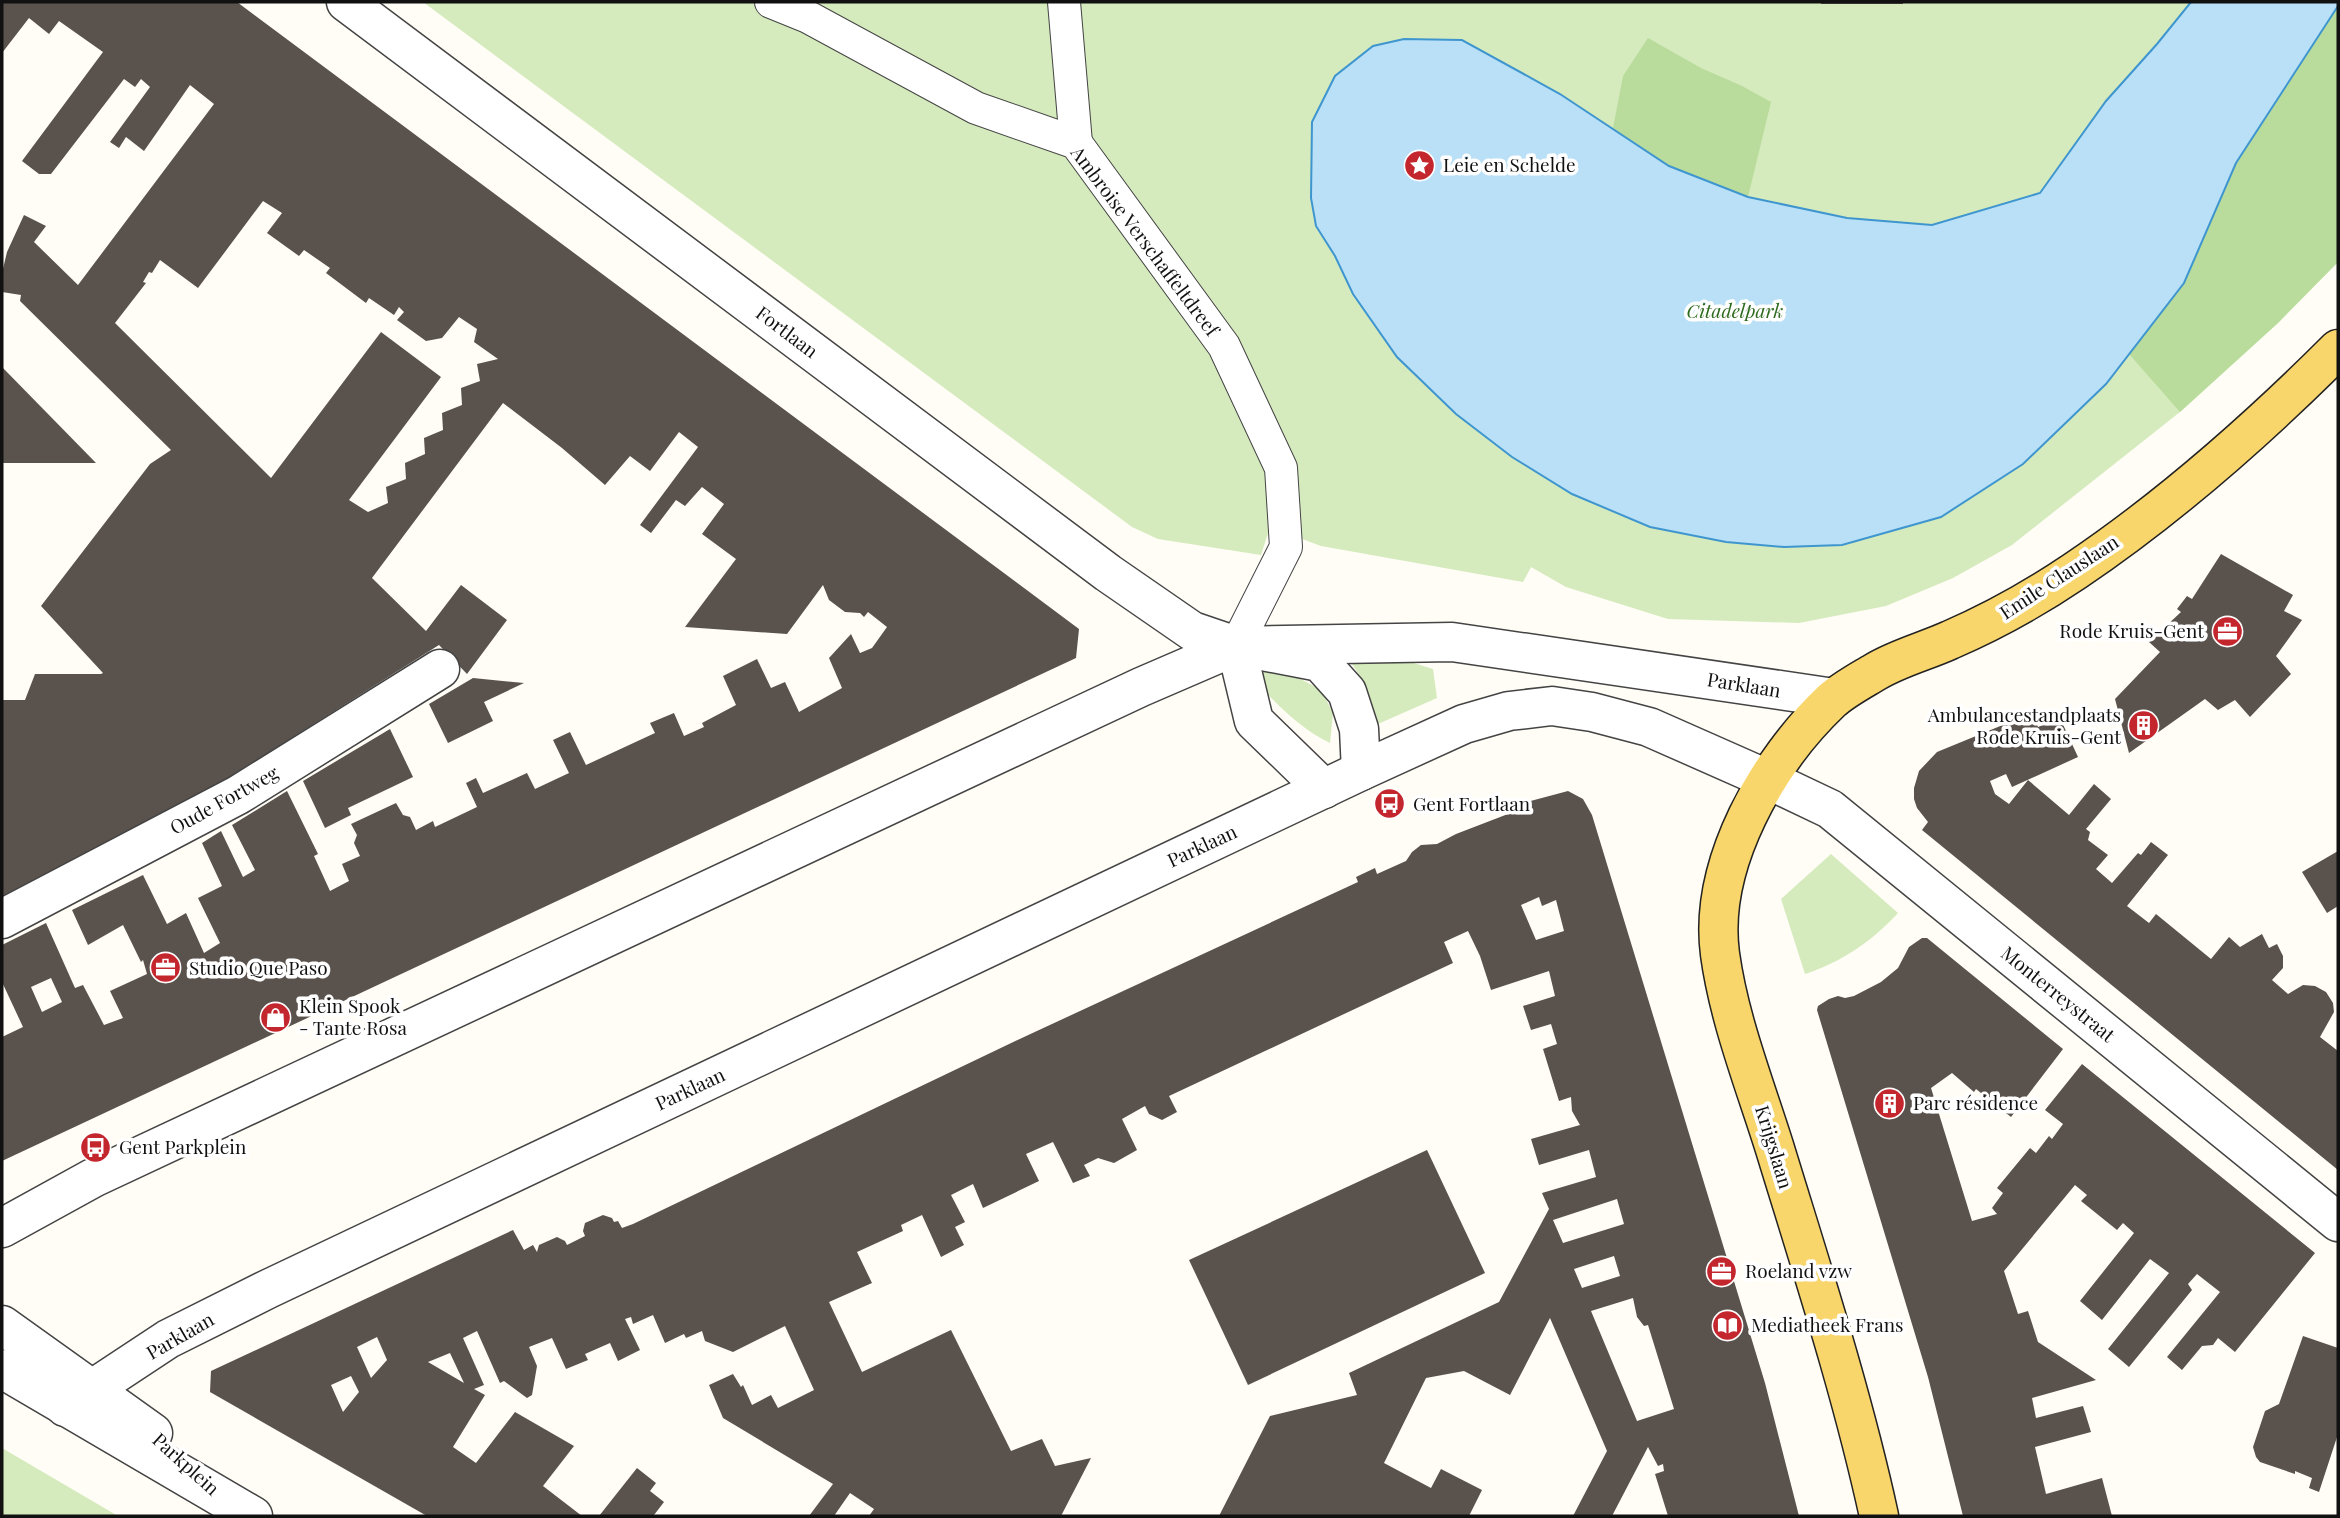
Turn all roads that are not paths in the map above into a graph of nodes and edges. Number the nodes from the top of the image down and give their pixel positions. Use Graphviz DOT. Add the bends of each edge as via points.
graph roads {
  1 [pos="346,2"];
  2 [pos="771,2"];
  3 [pos="1064,2"];
  4 [pos="1076,144"];
  5 [pos="2338,349"];
  6 [pos="1236,646"];
  7 [pos="440,669"];
  8 [pos="1834,698"];
  9 [pos="1361,771"];
  10 [pos="1769,780"];
  11 [pos="1324,789"];
  12 [pos="2,919"];
  13 [pos="2338,1222"];
  14 [pos="2,1228"];
  15 [pos="2,1325"];
  16 [pos="2,1369"];
  17 [pos="79,1398"];
  18 [pos="239,1508"];
  19 [pos="1880,1516"];
  1 -- 6 [label="street, Fortlaan" via="1108,572 1192,631"];
  2 -- 4 [label="street, Ambroise Verschaffeltdreef" via="808,17 976,108"];
  3 -- 4 [label="street"];
  4 -- 6 [label="street, Ambroise Verschaffeltdreef" via="1224,346 1281,468 1286,547"];
  5 -- 8 [label="main road, Emile Clauslaan" via="2178,495 2077,570 2021,605 1879,669"];
  6 -- 8 [label="street, Parklaan" via="1452,642"];
  6 -- 9 [label="street" via="1320,662 1347,692 1359,729"];
  6 -- 11 [label="street" via="1254,720"];
  6 -- 14 [label="street, Parklaan" via="93,1178"];
  7 -- 12 [label="street, Oude Fortweg" via="238,795"];
  8 -- 10 [label="main road, Emile Clauslaan" via="1801,733"];
  9 -- 10 [label="street, Parklaan" via="1464,724 1509,711 1552,706 1649,727"];
  9 -- 11 [label="street, Parklaan"];
  10 -- 13 [label="street, Monterreystraat" via="1830,809"];
  10 -- 19 [label="main road, Krijgslaan" via="1732,853 1720,905 1720,952 1735,1020 1829,1328"];
  11 -- 17 [label="street, Parklaan" via="268,1289 168,1339"];
  15 -- 17 [label="street, Parkplein"];
  16 -- 17 [label="street, Parkplein"];
  17 -- 18 [label="street, Parkplein"];
}
